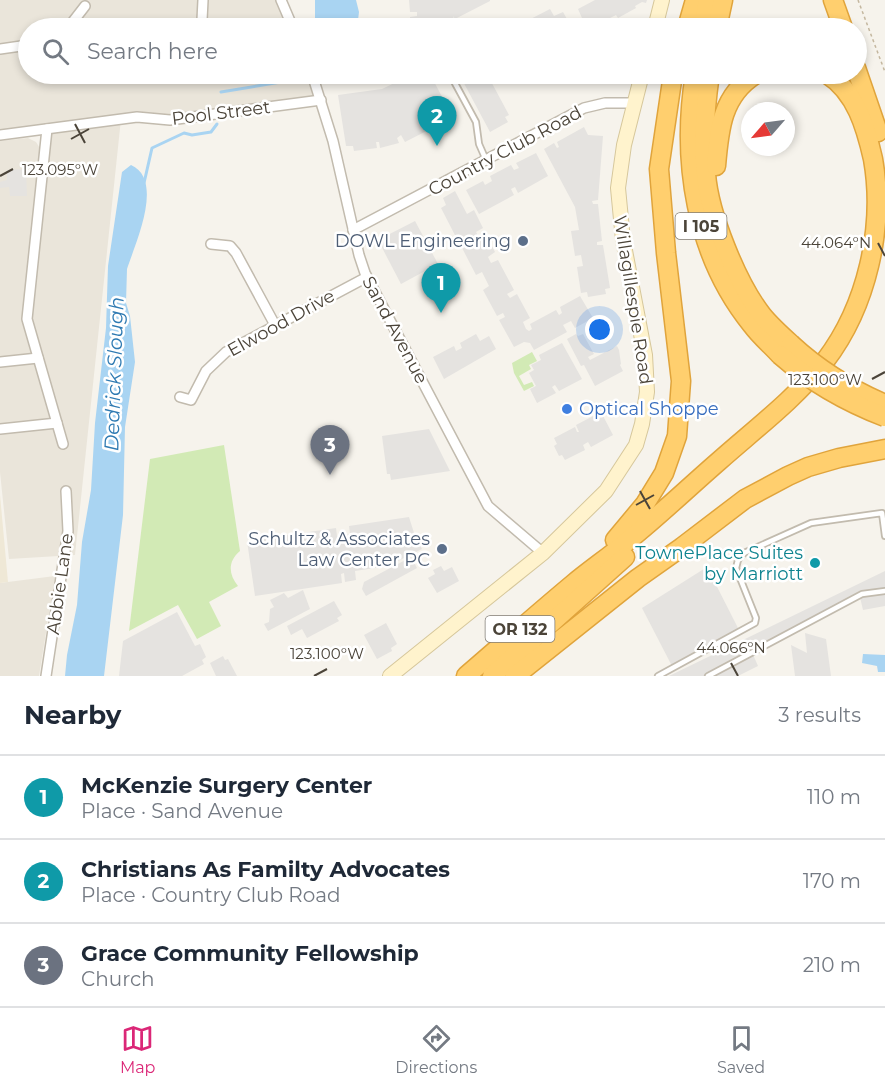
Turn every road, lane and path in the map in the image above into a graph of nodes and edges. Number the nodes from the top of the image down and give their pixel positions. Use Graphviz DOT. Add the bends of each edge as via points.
graph roads {
  1 [pos="203,0"];
  2 [pos="281,0"];
  3 [pos="662,0"];
  4 [pos="695,0"];
  5 [pos="708,0"];
  6 [pos="723,0"];
  7 [pos="833,0"];
  8 [pos="858,0"];
  9 [pos="86,6"];
  10 [pos="76,18"];
  11 [pos="202,18"];
  12 [pos="289,18"];
  13 [pos="658,18"];
  14 [pos="690,18"];
  15 [pos="705,18"];
  16 [pos="719,18"];
  17 [pos="839,18"];
  18 [pos="865,18"];
  19 [pos="867,24"];
  20 [pos="18,46"];
  21 [pos="0,49"];
  22 [pos="885,72"];
  23 [pos="315,84"];
  24 [pos="455,84"];
  25 [pos="639,84"];
  26 [pos="672,84"];
  27 [pos="693,84"];
  28 [pos="709,84"];
  29 [pos="742,84"];
  30 [pos="840,84"];
  31 [pos="862,84"];
  32 [pos="321,100"];
  33 [pos="634,103"];
  34 [pos="47,129"];
  35 [pos="0,135"];
  36 [pos="486,160"];
  37 [pos="885,163"];
  38 [pos="353,230"];
  39 [pos="720,230"];
  40 [pos="211,244"];
  41 [pos="885,253"];
  42 [pos="367,277"];
  43 [pos="275,325"];
  44 [pos="785,350"];
  45 [pos="38,358"];
  46 [pos="0,362"];
  47 [pos="180,397"];
  48 [pos="885,404"];
  49 [pos="885,417"];
  50 [pos="57,423"];
  51 [pos="0,429"];
  52 [pos="63,444"];
  53 [pos="883,449"];
  54 [pos="66,491"];
  55 [pos="885,536"];
  56 [pos="682,547"];
  57 [pos="543,553"];
  58 [pos="574,583"];
  59 [pos="885,591"];
  60 [pos="46,676"];
  61 [pos="390,676"];
  62 [pos="466,676"];
  63 [pos="492,676"];
  64 [pos="515,676"];
  65 [pos="535,676"];
  66 [pos="658,676"];
  67 [pos="708,676"];
  1 -- 11 [label="street"];
  2 -- 12 [label="street"];
  3 -- 13 [label="street"];
  4 -- 14 [label="highway"];
  5 -- 15 [label="highway"];
  6 -- 16 [label="highway"];
  7 -- 17 [label="highway"];
  8 -- 18 [label="path"];
  9 -- 10 [label="street"];
  19 -- 22 [label="path"];
  20 -- 21 [label="street"];
  23 -- 32 [label="street, Sand Avenue"];
  24 -- 36 [label="lane" via="476,122 478,144"];
  25 -- 33 [label="street"];
  26 -- 58 [label="highway" via="659,169 681,381 677,436 664,473 645,504"];
  27 -- 44 [label="highway, I 105" via="691,178 702,231 726,285 752,325"];
  28 -- 39 [label="highway, I 105" via="706,176"];
  29 -- 39 [label="highway" via="731,99 719,129 716,171"];
  30 -- 58 [label="highway" via="854,103 867,134 875,168 878,206 874,247 859,302 825,361 794,395"];
  31 -- 37 [label="highway"];
  32 -- 34 [label="street, Pool Street" via="170,120 137,117"];
  32 -- 38 [label="street, Sand Avenue"];
  33 -- 36 [label="street, Country Club Road" via="589,106"];
  33 -- 57 [label="street, Willagillespie Road" via="618,188 623,240 645,355 647,392 642,424 636,445 606,491"];
  34 -- 35 [label="street, Pool Street"];
  34 -- 45 [label="street" via="27,319"];
  36 -- 38 [label="street, Country Club Road"];
  38 -- 42 [label="street, Sand Avenue"];
  39 -- 44 [label="highway, I 105" via="739,278"];
  40 -- 43 [label="street" via="230,246 236,253"];
  41 -- 63 [label="highway" via="859,327 818,385"];
  42 -- 43 [label="street, Elwood Drive"];
  42 -- 57 [label="street, Sand Avenue" via="488,506"];
  43 -- 47 [label="street, Elwood Drive" via="215,361 191,400"];
  44 -- 48 [label="highway, I 105, bridge"];
  44 -- 49 [label="highway, I 105, bridge" via="820,386"];
  45 -- 46 [label="street"];
  45 -- 50 [label="street"];
  50 -- 51 [label="street"];
  50 -- 52 [label="street"];
  53 -- 56 [label="highway" via="838,458 788,476 745,499"];
  54 -- 60 [label="street, Abbie Lane" via="68,531"];
  55 -- 66 [label="lane" via="882,513 811,523 744,553 736,568 755,623"];
  56 -- 64 [label="highway"];
  56 -- 65 [label="highway"];
  57 -- 61 [label="street, Willagillespie Road"];
  58 -- 62 [label="highway, OR 132"];
  59 -- 67 [label="lane" via="862,594"];
}
